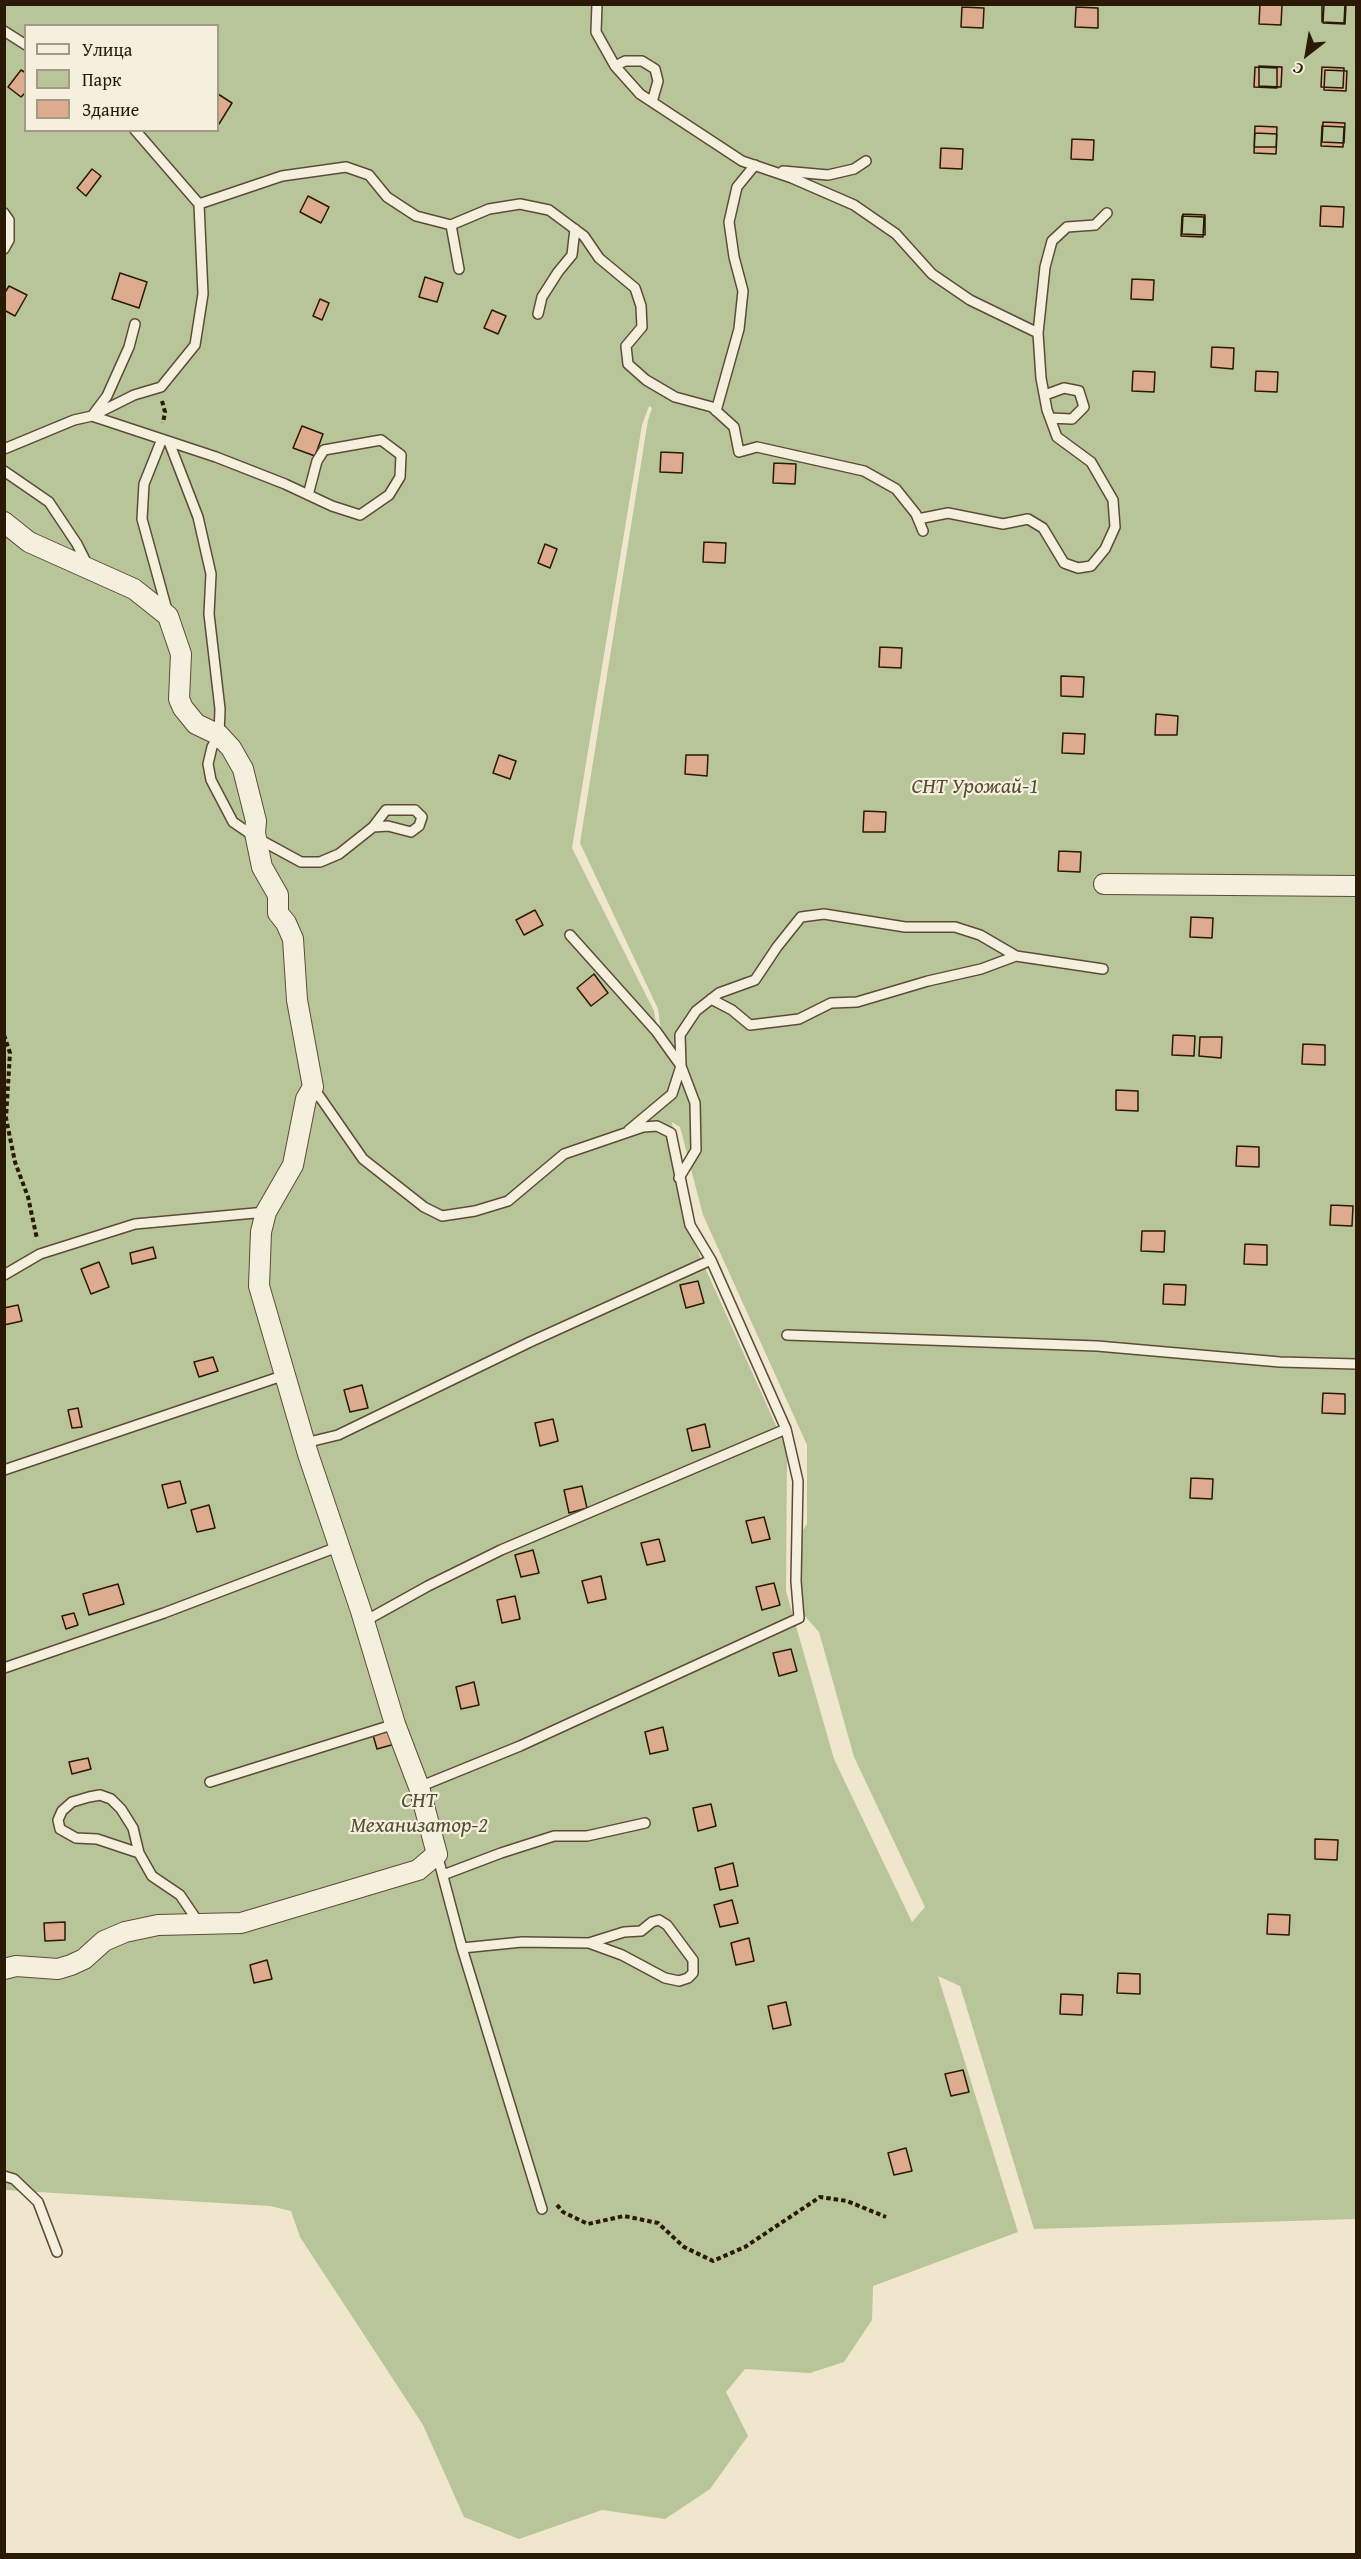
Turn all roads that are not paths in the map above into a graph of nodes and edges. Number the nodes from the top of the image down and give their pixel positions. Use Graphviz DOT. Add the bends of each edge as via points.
graph roads {
  1 [pos="597,4"];
  2 [pos="4,31"];
  3 [pos="24,44"];
  4 [pos="615,66"];
  5 [pos="652,102"];
  6 [pos="137,132"];
  7 [pos="866,161"];
  8 [pos="754,165"];
  9 [pos="771,171"];
  10 [pos="199,204"];
  11 [pos="4,213"];
  12 [pos="1107,213"];
  13 [pos="451,225"];
  14 [pos="575,229"];
  15 [pos="4,249"];
  16 [pos="459,269"];
  17 [pos="538,314"];
  18 [pos="135,324"];
  19 [pos="1038,333"];
  20 [pos="1045,395"];
  21 [pos="716,411"];
  22 [pos="92,416"];
  23 [pos="1050,418"];
  24 [pos="166,440"];
  25 [pos="4,449"];
  26 [pos="4,471"];
  27 [pos="308,495"];
  28 [pos="918,519"];
  29 [pos="4,522"];
  30 [pos="923,531"];
  31 [pos="90,571"];
  32 [pos="168,616"];
  33 [pos="219,735"];
  34 [pos="373,827"];
  35 [pos="255,837"];
  36 [pos="1104,884"];
  37 [pos="1356,885"];
  38 [pos="570,935"];
  39 [pos="1016,956"];
  40 [pos="1103,969"];
  41 [pos="711,999"];
  42 [pos="681,1066"];
  43 [pos="313,1087"];
  44 [pos="622,1135"];
  45 [pos="679,1178"];
  46 [pos="267,1212"];
  47 [pos="711,1260"];
  48 [pos="4,1275"];
  49 [pos="788,1335"];
  50 [pos="1356,1364"];
  51 [pos="285,1375"];
  52 [pos="786,1429"];
  53 [pos="305,1443"];
  54 [pos="4,1470"];
  55 [pos="340,1546"];
  56 [pos="365,1621"];
  57 [pos="4,1668"];
  58 [pos="396,1724"];
  59 [pos="210,1782"];
  60 [pos="419,1787"];
  61 [pos="645,1823"];
  62 [pos="139,1853"];
  63 [pos="437,1854"];
  64 [pos="443,1875"];
  65 [pos="201,1925"];
  66 [pos="590,1943"];
  67 [pos="462,1948"];
  68 [pos="4,1969"];
  69 [pos="4,2176"];
  70 [pos="542,2209"];
  71 [pos="57,2252"];
  1 -- 4 [label="lane" via="596,33"];
  2 -- 3 [label="lane"];
  4 -- 5 [label="lane"];
  4 -- 5 [label="lane" via="625,60 642,61 655,69 658,81"];
  5 -- 8 [label="lane"];
  6 -- 10 [label="lane"];
  7 -- 9 [label="lane" via="854,169 828,175"];
  8 -- 9 [label="lane"];
  8 -- 21 [label="lane" via="737,187 729,222 744,291 739,329"];
  9 -- 19 [label="lane" via="854,205 896,234 932,274 970,300"];
  10 -- 13 [label="lane" via="282,176 346,167 369,175 387,197 416,216"];
  10 -- 22 [label="lane" via="203,294 195,345 161,387 134,395"];
  11 -- 15 [label="lane" via="9,220 9,240"];
  12 -- 19 [label="lane" via="1095,225 1067,227 1052,241 1045,267"];
  13 -- 14 [label="lane" via="489,209 520,204 549,210"];
  13 -- 16 [label="lane"];
  14 -- 17 [label="lane" via="572,255 542,297"];
  14 -- 21 [label="lane" via="599,258 635,288 642,327 626,345 628,364 675,397"];
  18 -- 22 [label="lane" via="111,387"];
  19 -- 20 [label="lane"];
  20 -- 23 [label="lane"];
  20 -- 23 [label="lane" via="1064,388 1079,391 1084,407 1072,419"];
  21 -- 28 [label="lane" via="734,427 739,452 757,447 864,471 896,489"];
  22 -- 24 [label="lane"];
  22 -- 25 [label="lane"];
  23 -- 28 [label="lane" via="1057,438 1091,462 1113,500 1115,526 1106,549 1091,566 1077,568 1064,563 1043,528 1028,519 1003,524 948,513"];
  24 -- 27 [label="lane"];
  24 -- 32 [label="lane" via="144,484 142,519"];
  24 -- 33 [label="lane" via="198,517 211,574 209,614 220,709"];
  26 -- 31 [label="lane" via="49,502"];
  27 -- 27 [label="lane" via="360,515 389,495 400,477 401,455 381,440 324,450"];
  28 -- 30 [label="lane"];
  29 -- 31 [label="street" via="29,542"];
  31 -- 32 [label="street" via="134,589"];
  32 -- 33 [label="street" via="181,654 183,708 196,724"];
  33 -- 35 [label="street" via="243,768 256,821"];
  33 -- 35 [label="lane" via="208,764 211,780 233,822"];
  34 -- 34 [label="lane" via="411,832 422,817 415,810 386,810"];
  34 -- 35 [label="lane" via="339,854 320,862 301,862"];
  35 -- 43 [label="street" via="262,867 278,895 278,913 293,939 297,1000"];
  36 -- 37 [label="street"];
  38 -- 42 [label="lane" via="656,1031"];
  39 -- 40 [label="lane"];
  39 -- 41 [label="lane" via="857,1002 831,1002 799,1019 750,1025"];
  39 -- 41 [label="lane" via="980,935 956,927 905,927 824,914 801,917 755,980"];
  41 -- 42 [label="lane" via="696,1011 680,1035"];
  42 -- 44 [label="lane" via="672,1094"];
  42 -- 45 [label="lane" via="695,1103 696,1150"];
  43 -- 44 [label="lane" via="363,1159 424,1207 442,1216 508,1201 564,1154"];
  43 -- 46 [label="street" via="306,1099 293,1165"];
  44 -- 45 [label="lane" via="657,1126 671,1133"];
  45 -- 47 [label="lane" via="690,1225"];
  46 -- 48 [label="lane" via="135,1224 40,1254"];
  46 -- 51 [label="street" via="261,1232 259,1286"];
  47 -- 52 [label="lane"];
  47 -- 53 [label="lane" via="338,1435"];
  49 -- 50 [label="lane" via="1097,1346 1280,1362"];
  51 -- 53 [label="street"];
  51 -- 54 [label="lane"];
  52 -- 56 [label="lane" via="501,1550"];
  52 -- 60 [label="lane" via="798,1481 799,1618 520,1746"];
  53 -- 55 [label="street"];
  55 -- 56 [label="street"];
  55 -- 57 [label="lane" via="165,1613"];
  56 -- 58 [label="street"];
  58 -- 59 [label="lane"];
  58 -- 60 [label="street"];
  60 -- 63 [label="street"];
  61 -- 64 [label="lane" via="587,1836 554,1836"];
  62 -- 62 [label="lane" via="133,1828 111,1799 89,1797 72,1802 62,1811 60,1829 76,1838 97,1839"];
  62 -- 65 [label="lane" via="152,1876 180,1895"];
  63 -- 64 [label="lane"];
  63 -- 65 [label="street" via="418,1870 241,1923"];
  64 -- 67 [label="lane"];
  65 -- 68 [label="street" via="158,1925 126,1932 104,1941 84,1959 58,1969"];
  66 -- 66 [label="lane" via="665,1978 679,1981 693,1973 693,1960 659,1920 641,1930"];
  66 -- 67 [label="lane" via="522,1942"];
  67 -- 70 [label="lane"];
  69 -- 71 [label="lane" via="14,2179 38,2202"];
}
